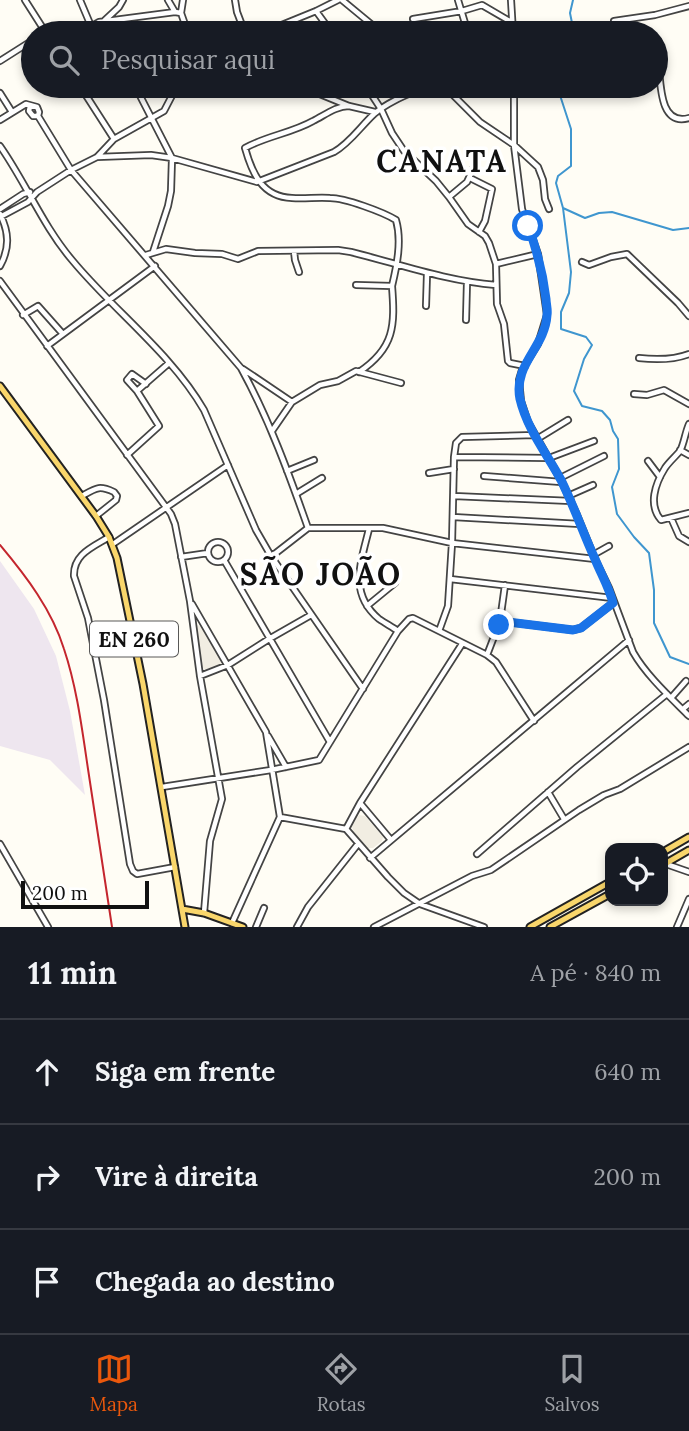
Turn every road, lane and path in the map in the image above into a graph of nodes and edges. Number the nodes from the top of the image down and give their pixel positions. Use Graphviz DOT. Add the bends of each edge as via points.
graph roads {
  1 [pos="25,0"];
  2 [pos="80,0"];
  3 [pos="122,0"];
  4 [pos="168,0"];
  5 [pos="183,0"];
  6 [pos="235,0"];
  7 [pos="340,0"];
  8 [pos="458,0"];
  9 [pos="511,0"];
  10 [pos="689,6"];
  11 [pos="116,10"];
  12 [pos="316,11"];
  13 [pos="462,11"];
  14 [pos="178,12"];
  15 [pos="413,19"];
  16 [pos="118,20"];
  17 [pos="38,21"];
  18 [pos="89,21"];
  19 [pos="103,21"];
  20 [pos="182,21"];
  21 [pos="240,21"];
  22 [pos="291,21"];
  23 [pos="323,21"];
  24 [pos="367,21"];
  25 [pos="465,21"];
  26 [pos="509,21"];
  27 [pos="513,21"];
  28 [pos="614,21"];
  29 [pos="21,48"];
  30 [pos="0,61"];
  31 [pos="0,94"];
  32 [pos="88,98"];
  33 [pos="141,98"];
  34 [pos="171,98"];
  35 [pos="329,98"];
  36 [pos="372,98"];
  37 [pos="401,98"];
  38 [pos="456,98"];
  39 [pos="514,98"];
  40 [pos="663,98"];
  41 [pos="349,106"];
  42 [pos="379,111"];
  43 [pos="12,112"];
  44 [pos="689,118"];
  45 [pos="152,119"];
  46 [pos="0,120"];
  47 [pos="114,139"];
  48 [pos="514,145"];
  49 [pos="0,146"];
  50 [pos="97,157"];
  51 [pos="172,158"];
  52 [pos="474,167"];
  53 [pos="71,170"];
  54 [pos="470,178"];
  55 [pos="257,181"];
  56 [pos="28,192"];
  57 [pos="37,192"];
  58 [pos="449,197"];
  59 [pos="32,199"];
  60 [pos="549,209"];
  61 [pos="0,214"];
  62 [pos="479,232"];
  63 [pos="294,251"];
  64 [pos="152,253"];
  65 [pos="538,254"];
  66 [pos="145,255"];
  67 [pos="582,262"];
  68 [pos="397,264"];
  69 [pos="496,264"];
  70 [pos="0,266"];
  71 [pos="155,266"];
  72 [pos="299,272"];
  73 [pos="428,274"];
  74 [pos="0,281"];
  75 [pos="467,282"];
  76 [pos="356,285"];
  77 [pos="496,285"];
  78 [pos="392,286"];
  79 [pos="108,300"];
  80 [pos="426,306"];
  81 [pos="23,314"];
  82 [pos="689,316"];
  83 [pos="466,320"];
  84 [pos="62,333"];
  85 [pos="47,346"];
  86 [pos="689,354"];
  87 [pos="639,358"];
  88 [pos="169,363"];
  89 [pos="525,366"];
  90 [pos="241,368"];
  91 [pos="359,372"];
  92 [pos="401,383"];
  93 [pos="146,384"];
  94 [pos="0,386"];
  95 [pos="137,391"];
  96 [pos="634,394"];
  97 [pos="292,402"];
  98 [pos="689,404"];
  99 [pos="568,421"];
  100 [pos="689,424"];
  101 [pos="272,432"];
  102 [pos="536,437"];
  103 [pos="594,441"];
  104 [pos="680,450"];
  105 [pos="127,455"];
  106 [pos="689,455"];
  107 [pos="604,456"];
  108 [pos="454,457"];
  109 [pos="549,458"];
  110 [pos="314,460"];
  111 [pos="648,461"];
  112 [pos="228,465"];
  113 [pos="454,469"];
  114 [pos="287,471"];
  115 [pos="429,473"];
  116 [pos="484,476"];
  117 [pos="660,477"];
  118 [pos="322,478"];
  119 [pos="561,480"];
  120 [pos="593,485"];
  121 [pos="296,494"];
  122 [pos="82,496"];
  123 [pos="454,496"];
  124 [pos="569,498"];
  125 [pos="166,508"];
  126 [pos="689,513"];
  127 [pos="96,516"];
  128 [pos="453,517"];
  129 [pos="671,518"];
  130 [pos="580,523"];
  131 [pos="308,528"];
  132 [pos="369,529"];
  133 [pos="109,537"];
  134 [pos="689,542"];
  135 [pos="452,543"];
  136 [pos="113,544"];
  137 [pos="609,546"];
  138 [pos="208,553"];
  139 [pos="271,556"];
  140 [pos="594,557"];
  141 [pos="181,558"];
  142 [pos="224,560"];
  143 [pos="450,579"];
  144 [pos="395,583"];
  145 [pos="505,586"];
  146 [pos="613,600"];
  147 [pos="190,601"];
  148 [pos="367,606"];
  149 [pos="312,615"];
  150 [pos="500,621"];
  151 [pos="439,631"];
  152 [pos="398,632"];
  153 [pos="269,639"];
  154 [pos="629,640"];
  155 [pos="462,643"];
  156 [pos="487,655"];
  157 [pos="228,665"];
  158 [pos="200,676"];
  159 [pos="686,681"];
  160 [pos="363,689"];
  161 [pos="669,696"];
  162 [pos="689,704"];
  163 [pos="683,709"];
  164 [pos="689,716"];
  165 [pos="534,721"];
  166 [pos="266,732"];
  167 [pos="330,742"];
  168 [pos="689,747"];
  169 [pos="286,767"];
  170 [pos="271,770"];
  171 [pos="219,778"];
  172 [pos="162,787"];
  173 [pos="548,792"];
  174 [pos="360,803"];
  175 [pos="280,817"];
  176 [pos="564,819"];
  177 [pos="346,829"];
  178 [pos="689,837"];
  179 [pos="391,840"];
  180 [pos="0,844"];
  181 [pos="358,844"];
  182 [pos="668,849"];
  183 [pos="689,850"];
  184 [pos="477,854"];
  185 [pos="370,858"];
  186 [pos="668,862"];
  187 [pos="668,865"];
  188 [pos="176,867"];
  189 [pos="689,872"];
  190 [pos="605,885"];
  191 [pos="605,897"];
  192 [pos="689,899"];
  193 [pos="420,904"];
  194 [pos="264,908"];
  195 [pos="182,909"];
  196 [pos="204,913"];
  197 [pos="229,923"];
  198 [pos="48,927"];
  199 [pos="185,927"];
  200 [pos="243,927"];
  201 [pos="256,927"];
  202 [pos="296,927"];
  203 [pos="374,927"];
  204 [pos="484,927"];
  205 [pos="530,927"];
  206 [pos="550,927"];
  207 [pos="677,927"];
  1 -- 17 [label="street"];
  2 -- 18 [label="street"];
  3 -- 11 [label="street"];
  4 -- 14 [label="street"];
  5 -- 14 [label="street"];
  6 -- 21 [label="street"];
  7 -- 12 [label="street"];
  7 -- 24 [label="street"];
  8 -- 13 [label="street"];
  9 -- 27 [label="street"];
  10 -- 28 [label="street"];
  11 -- 16 [label="street"];
  11 -- 19 [label="street"];
  12 -- 22 [label="street"];
  12 -- 23 [label="street"];
  13 -- 15 [label="street"];
  13 -- 25 [label="street"];
  13 -- 26 [label="street" via="483,6"];
  14 -- 16 [label="street"];
  14 -- 20 [label="street"];
  16 -- 19 [label="street"];
  29 -- 30 [label="street"];
  31 -- 43 [label="street"];
  32 -- 47 [label="street"];
  33 -- 45 [label="street"];
  34 -- 45 [label="street" via="164,111"];
  35 -- 41 [label="street"];
  36 -- 42 [label="street"];
  37 -- 42 [label="street"];
  38 -- 48 [label="street" via="480,122"];
  39 -- 48 [label="street"];
  40 -- 44 [label="street" via="666,112 675,119"];
  41 -- 42 [label="street"];
  41 -- 55 [label="street" via="246,147"];
  42 -- 55 [label="street" via="343,147"];
  42 -- 58 [label="street" via="404,151"];
  43 -- 46 [label="street"];
  43 -- 53 [label="street" via="26,104 37,107"];
  45 -- 47 [label="street"];
  45 -- 51 [label="street"];
  47 -- 50 [label="street"];
  48 -- 60 [label="street" via="538,167"];
  48 -- 65 [label="street" via="522,209"];
  49 -- 56 [label="street"];
  50 -- 51 [label="street"];
  50 -- 53 [label="street"];
  51 -- 55 [label="street"];
  51 -- 64 [label="street" via="169,199"];
  52 -- 54 [label="street"];
  53 -- 57 [label="street"];
  53 -- 66 [label="street"];
  54 -- 58 [label="street"];
  54 -- 62 [label="street" via="492,189"];
  55 -- 68 [label="street" via="283,197 334,198 392,218 397,223"];
  56 -- 57 [label="street"];
  56 -- 59 [label="street"];
  56 -- 61 [label="street"];
  57 -- 59 [label="street"];
  58 -- 62 [label="street"];
  59 -- 61 [label="street"];
  59 -- 79 [label="street" via="61,247"];
  61 -- 70 [label="street" via="8,247"];
  62 -- 69 [label="street" via="489,243"];
  63 -- 64 [label="street" via="258,251 238,259 166,249"];
  63 -- 68 [label="street" via="338,250"];
  63 -- 72 [label="street"];
  64 -- 66 [label="street"];
  65 -- 69 [label="street"];
  65 -- 89 [label="street" via="547,315"];
  66 -- 71 [label="street"];
  67 -- 82 [label="street" via="589,265 627,254"];
  68 -- 73 [label="street"];
  68 -- 78 [label="street"];
  69 -- 77 [label="street"];
  71 -- 79 [label="street"];
  71 -- 90 [label="street"];
  73 -- 75 [label="street"];
  73 -- 80 [label="street"];
  74 -- 81 [label="street"];
  75 -- 77 [label="street"];
  75 -- 83 [label="street"];
  76 -- 78 [label="street"];
  77 -- 89 [label="street" via="508,361"];
  78 -- 91 [label="street" via="391,336 377,359"];
  79 -- 84 [label="street"];
  79 -- 88 [label="street"];
  81 -- 84 [label="street" via="38,306"];
  81 -- 85 [label="street"];
  84 -- 85 [label="street"];
  85 -- 105 [label="street"];
  86 -- 87 [label="street"];
  88 -- 93 [label="street"];
  88 -- 112 [label="street" via="204,410"];
  89 -- 102 [label="street" via="519,391"];
  90 -- 97 [label="street"];
  90 -- 101 [label="street"];
  91 -- 92 [label="street"];
  91 -- 97 [label="street" via="320,385"];
  93 -- 95 [label="street"];
  93 -- 95 [label="street" via="132,374 127,379"];
  94 -- 122 [label="main road, EN 260"];
  95 -- 105 [label="street" via="159,426"];
  96 -- 98 [label="street" via="663,390"];
  97 -- 101 [label="street"];
  99 -- 102 [label="street"];
  100 -- 104 [label="street"];
  101 -- 114 [label="street"];
  102 -- 108 [label="street" via="462,437"];
  102 -- 109 [label="street"];
  103 -- 109 [label="street"];
  104 -- 106 [label="street"];
  104 -- 117 [label="street"];
  105 -- 125 [label="street"];
  107 -- 119 [label="street"];
  108 -- 109 [label="street"];
  108 -- 113 [label="street"];
  109 -- 119 [label="street"];
  110 -- 114 [label="street"];
  111 -- 117 [label="street"];
  112 -- 125 [label="street"];
  112 -- 139 [label="street"];
  113 -- 115 [label="street"];
  113 -- 123 [label="street"];
  114 -- 121 [label="street"];
  116 -- 119 [label="street"];
  117 -- 129 [label="street" via="654,509 662,520"];
  118 -- 121 [label="street"];
  119 -- 124 [label="street"];
  120 -- 124 [label="street"];
  121 -- 131 [label="street"];
  122 -- 127 [label="main road, EN 260"];
  122 -- 127 [label="street" via="98,487 117,496"];
  123 -- 124 [label="street"];
  123 -- 128 [label="street"];
  124 -- 130 [label="street"];
  125 -- 136 [label="street"];
  125 -- 141 [label="street" via="175,524"];
  126 -- 129 [label="street"];
  127 -- 133 [label="main road, EN 260"];
  128 -- 130 [label="street"];
  128 -- 135 [label="street"];
  129 -- 134 [label="street" via="679,536"];
  130 -- 140 [label="street"];
  131 -- 132 [label="street"];
  131 -- 139 [label="street"];
  132 -- 135 [label="street"];
  132 -- 148 [label="street" via="359,574"];
  133 -- 136 [label="main road, EN 260"];
  133 -- 188 [label="street" via="79,556 73,569 88,618 130,864 137,874"];
  135 -- 140 [label="street"];
  135 -- 143 [label="street"];
  136 -- 172 [label="main road, EN 260"];
  137 -- 140 [label="street"];
  138 -- 141 [label="street"];
  138 -- 142 [label="street" via="216,562"];
  138 -- 142 [label="street" via="215,543 224,544 228,551"];
  139 -- 149 [label="street"];
  140 -- 146 [label="street"];
  141 -- 147 [label="street"];
  142 -- 153 [label="street"];
  143 -- 145 [label="street"];
  143 -- 151 [label="street" via="448,606"];
  144 -- 148 [label="street"];
  145 -- 146 [label="street"];
  145 -- 150 [label="street"];
  146 -- 150 [label="street" via="573,630"];
  146 -- 154 [label="street"];
  147 -- 157 [label="street"];
  147 -- 158 [label="street"];
  148 -- 152 [label="street"];
  149 -- 153 [label="street"];
  149 -- 160 [label="street"];
  150 -- 156 [label="street"];
  151 -- 152 [label="street" via="413,618"];
  151 -- 155 [label="street"];
  152 -- 160 [label="street"];
  153 -- 157 [label="street"];
  153 -- 167 [label="street"];
  154 -- 161 [label="street" via="637,659"];
  154 -- 165 [label="street"];
  155 -- 156 [label="street"];
  155 -- 174 [label="street"];
  156 -- 165 [label="street" via="505,674"];
  157 -- 158 [label="street"];
  157 -- 166 [label="street"];
  158 -- 171 [label="street"];
  159 -- 161 [label="street"];
  160 -- 167 [label="street"];
  161 -- 163 [label="street"];
  161 -- 173 [label="street"];
  162 -- 163 [label="street"];
  163 -- 164 [label="street"];
  165 -- 179 [label="street"];
  166 -- 169 [label="street"];
  166 -- 170 [label="street"];
  167 -- 169 [label="street" via="319,760"];
  168 -- 176 [label="street"];
  169 -- 170 [label="street"];
  170 -- 171 [label="street"];
  170 -- 175 [label="street"];
  171 -- 172 [label="street"];
  171 -- 196 [label="street" via="222,803 210,841"];
  172 -- 188 [label="main road, EN 260"];
  173 -- 176 [label="street"];
  173 -- 184 [label="street"];
  174 -- 177 [label="street"];
  174 -- 179 [label="street"];
  175 -- 177 [label="street"];
  175 -- 197 [label="street"];
  176 -- 193 [label="street" via="491,870"];
  177 -- 181 [label="street"];
  178 -- 182 [label="main road"];
  179 -- 185 [label="street"];
  180 -- 198 [label="street"];
  181 -- 185 [label="street"];
  181 -- 202 [label="street"];
  183 -- 186 [label="main road"];
  185 -- 193 [label="street"];
  187 -- 189 [label="street"];
  188 -- 195 [label="main road, EN 260"];
  190 -- 205 [label="main road"];
  191 -- 206 [label="main road"];
  192 -- 207 [label="street"];
  193 -- 203 [label="street"];
  193 -- 204 [label="street"];
  194 -- 201 [label="street"];
  195 -- 196 [label="main road"];
  195 -- 199 [label="main road, EN 260"];
  196 -- 197 [label="main road"];
  197 -- 200 [label="main road"];
}
